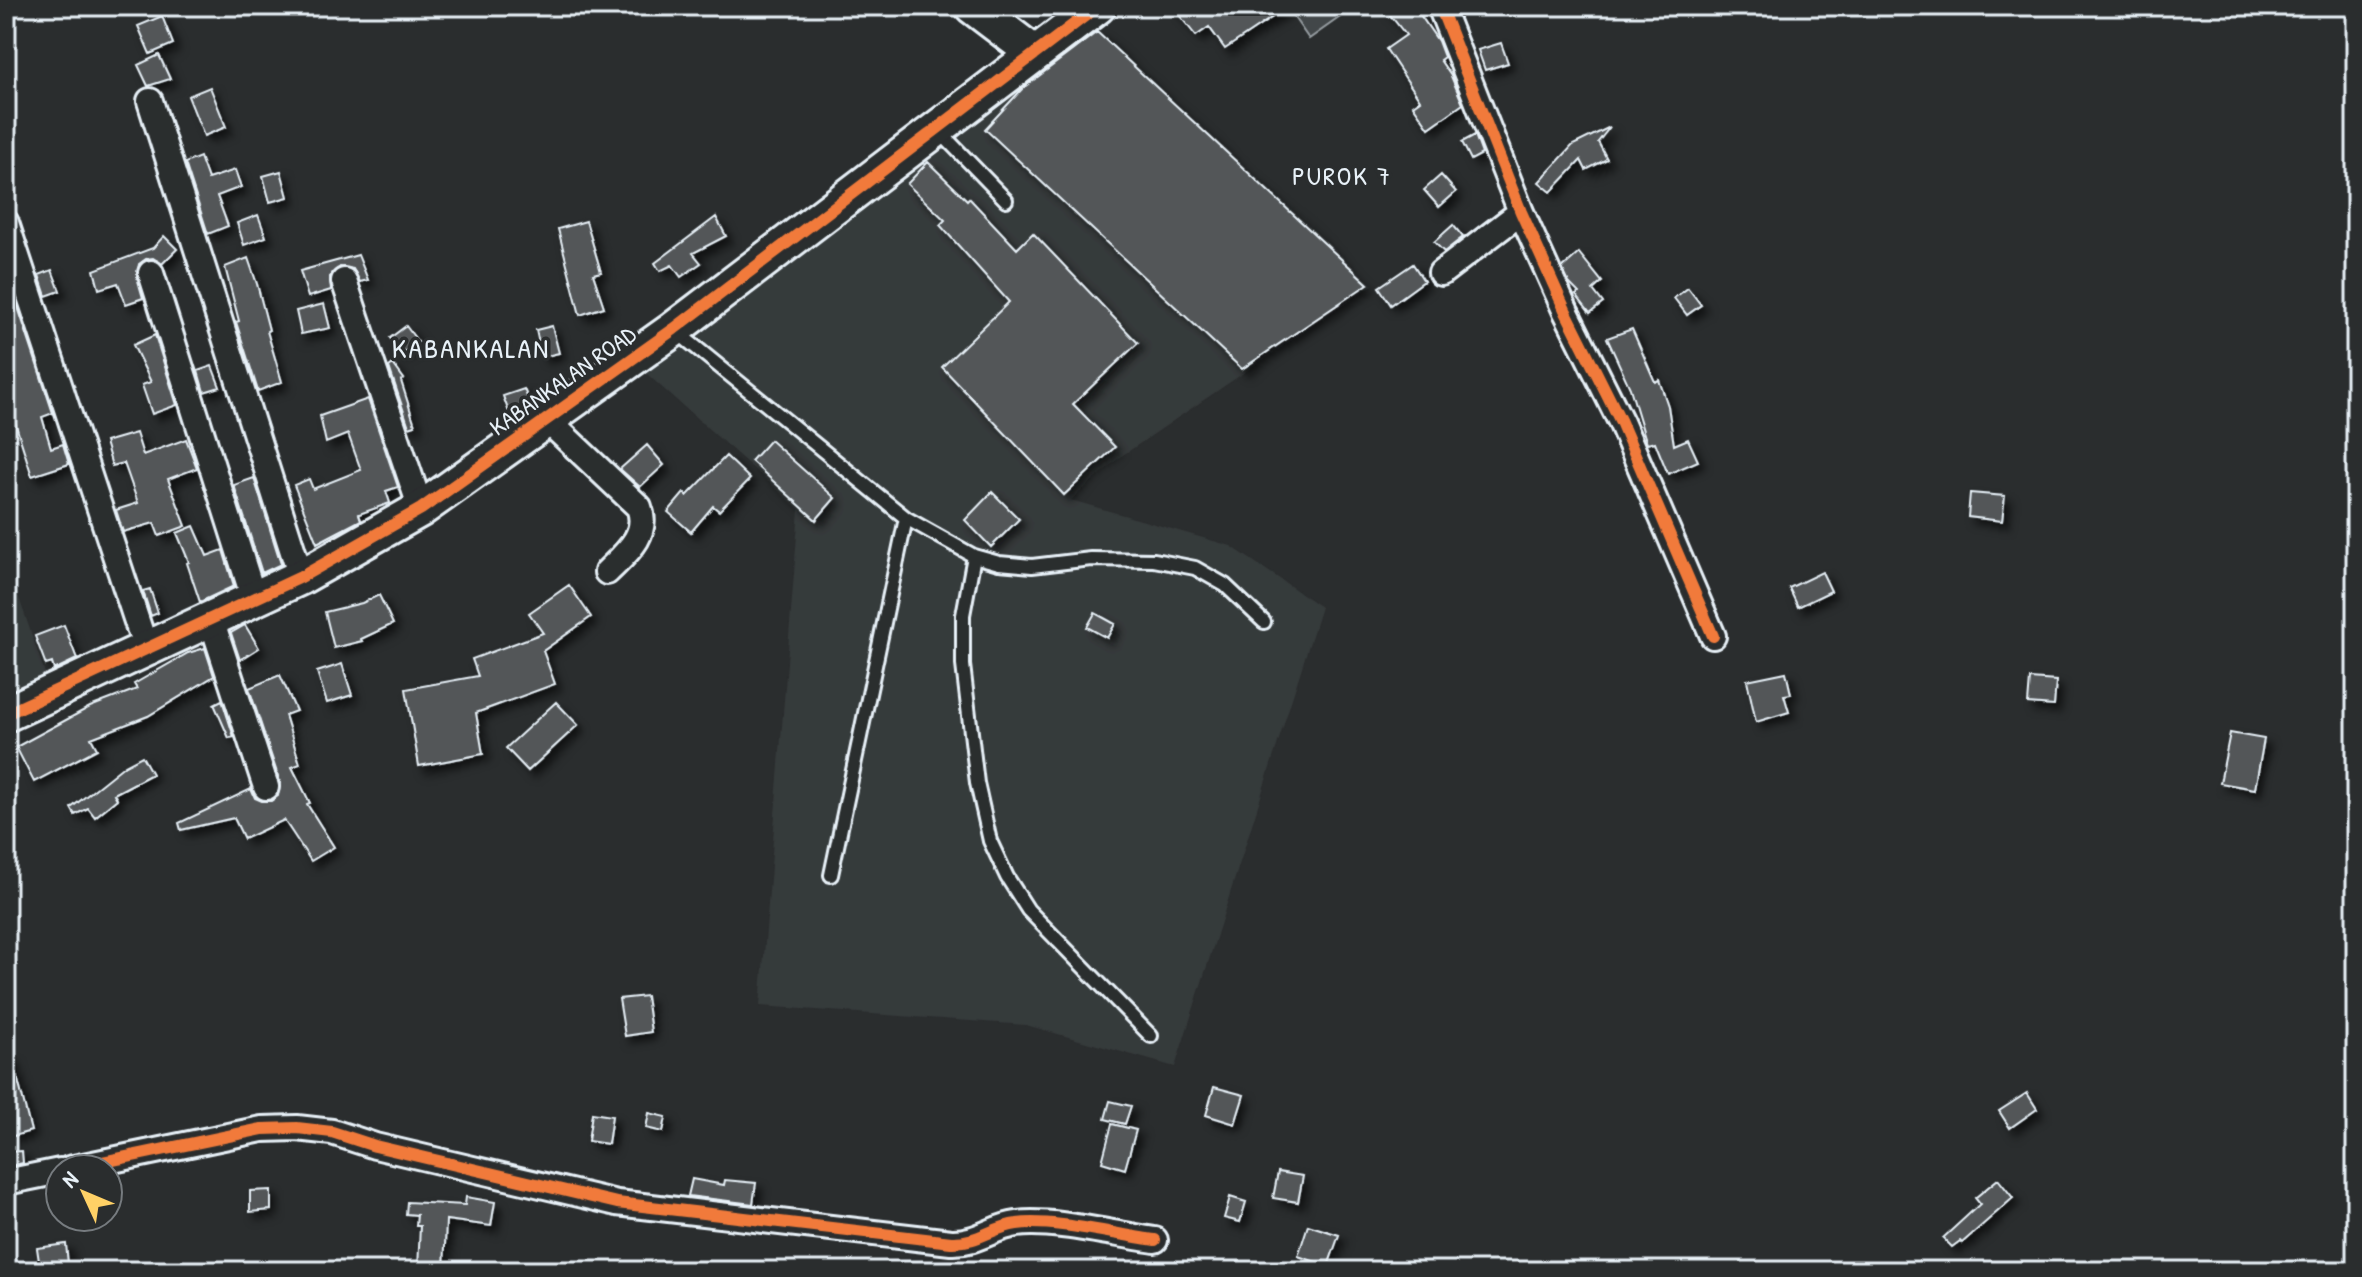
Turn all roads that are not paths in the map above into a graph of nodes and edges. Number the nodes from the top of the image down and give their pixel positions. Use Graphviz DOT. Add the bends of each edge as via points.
graph roads {
  1 [pos="972,6"];
  2 [pos="1098,6"];
  3 [pos="1440,6"];
  4 [pos="1034,53"];
  5 [pos="150,101"];
  6 [pos="936,128"];
  7 [pos="1006,200"];
  8 [pos="1521,212"];
  9 [pos="6,223"];
  10 [pos="151,273"];
  11 [pos="1441,273"];
  12 [pos="344,281"];
  13 [pos="674,329"];
  14 [pos="547,420"];
  15 [pos="421,509"];
  16 [pos="906,518"];
  17 [pos="974,556"];
  18 [pos="607,572"];
  19 [pos="301,577"];
  20 [pos="254,599"];
  21 [pos="211,619"];
  22 [pos="1264,622"];
  23 [pos="1713,636"];
  24 [pos="146,649"];
  25 [pos="6,714"];
  26 [pos="266,787"];
  27 [pos="831,875"];
  28 [pos="1151,1036"];
  29 [pos="124,1158"];
  30 [pos="44,1174"];
  31 [pos="6,1182"];
  32 [pos="1155,1240"];
  1 -- 4 [label="street"];
  2 -- 4 [label="street, KABANKALAN ROAD"];
  3 -- 8 [label="street"];
  4 -- 6 [label="street, KABANKALAN ROAD"];
  5 -- 19 [label="street"];
  6 -- 7 [label="lane"];
  6 -- 13 [label="street, KABANKALAN ROAD"];
  8 -- 11 [label="street"];
  8 -- 23 [label="street" via="1621,422"];
  9 -- 24 [label="street"];
  10 -- 20 [label="street"];
  12 -- 15 [label="street"];
  13 -- 14 [label="street, KABANKALAN ROAD"];
  13 -- 16 [label="lane"];
  14 -- 15 [label="street, KABANKALAN ROAD"];
  14 -- 18 [label="street" via="639,507 643,517 635,544"];
  15 -- 19 [label="street, KABANKALAN ROAD"];
  16 -- 17 [label="lane"];
  16 -- 27 [label="lane"];
  17 -- 22 [label="lane" via="1032,566 1091,559 1154,560 1195,568 1225,585"];
  17 -- 28 [label="lane" via="963,615 963,665 977,783 990,841 1028,910"];
  19 -- 20 [label="street, KABANKALAN ROAD"];
  20 -- 21 [label="street, KABANKALAN ROAD"];
  21 -- 24 [label="street, KABANKALAN ROAD"];
  21 -- 26 [label="street"];
  24 -- 25 [label="street, KABANKALAN ROAD"];
  29 -- 32 [label="street" via="262,1129 297,1128 332,1132 617,1203 951,1242 967,1243 1016,1224"];
  30 -- 31 [label="street"];
}
